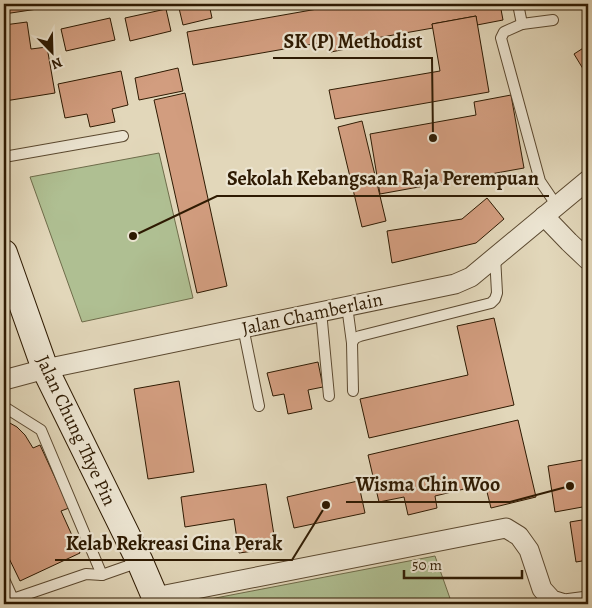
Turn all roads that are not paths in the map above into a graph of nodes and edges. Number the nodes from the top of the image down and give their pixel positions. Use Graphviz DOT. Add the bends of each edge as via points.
graph roads {
  1 [pos="518,4"];
  2 [pos="553,20"];
  3 [pos="522,24"];
  4 [pos="123,136"];
  5 [pos="4,157"];
  6 [pos="588,180"];
  7 [pos="551,211"];
  8 [pos="4,253"];
  9 [pos="495,256"];
  10 [pos="588,260"];
  11 [pos="347,306"];
  12 [pos="321,311"];
  13 [pos="243,327"];
  14 [pos="352,343"];
  15 [pos="46,369"];
  16 [pos="4,380"];
  17 [pos="353,391"];
  18 [pos="329,396"];
  19 [pos="259,406"];
  20 [pos="4,408"];
  21 [pos="140,562"];
  22 [pos="102,575"];
  23 [pos="4,579"];
  24 [pos="157,601"];
  25 [pos="588,601"];
  1 -- 3 [label="lane"];
  2 -- 3 [label="lane"];
  3 -- 7 [label="lane" via="504,32 501,38"];
  4 -- 5 [label="lane"];
  6 -- 7 [label="street, Jalan Chamberlain"];
  7 -- 9 [label="street, Jalan Chamberlain"];
  7 -- 10 [label="street" via="569,242"];
  8 -- 15 [label="street, Jalan Chung Thye Pin"];
  9 -- 11 [label="street, Jalan Chamberlain" via="471,276 455,284"];
  9 -- 14 [label="lane" via="497,293 491,304 360,336"];
  11 -- 12 [label="street, Jalan Chamberlain"];
  11 -- 14 [label="lane"];
  12 -- 13 [label="street, Jalan Chamberlain"];
  12 -- 18 [label="lane"];
  13 -- 15 [label="street, Jalan Chamberlain"];
  13 -- 19 [label="lane"];
  14 -- 17 [label="lane"];
  15 -- 16 [label="street, Jalan Chamberlain"];
  15 -- 21 [label="street, Jalan Chung Thye Pin"];
  20 -- 22 [label="lane" via="41,430"];
  21 -- 22 [label="lane"];
  21 -- 24 [label="street, Jalan Chung Thye Pin"];
  22 -- 23 [label="lane" via="86,574 13,599"];
  24 -- 25 [label="street" via="506,528 519,536 529,550 542,589 552,600 565,604"];
}
